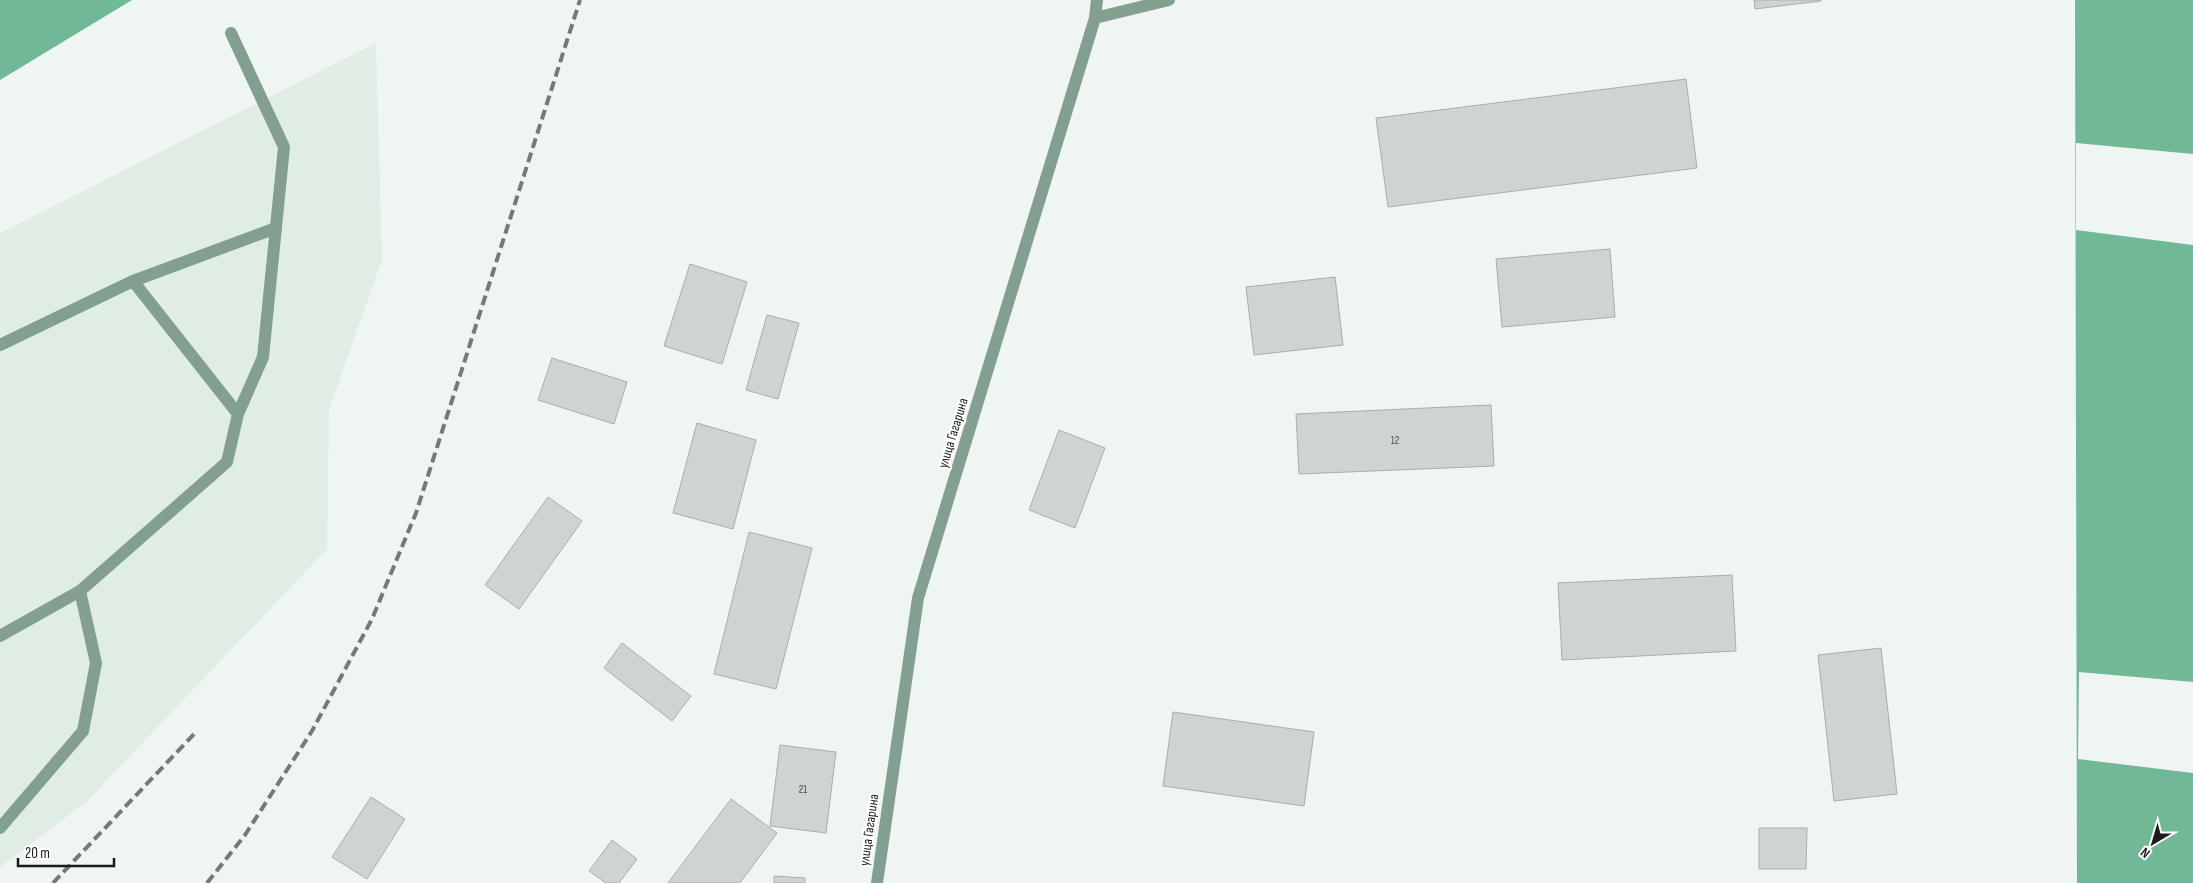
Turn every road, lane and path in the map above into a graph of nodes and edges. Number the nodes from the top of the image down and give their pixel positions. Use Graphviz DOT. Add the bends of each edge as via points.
graph roads {
  1 [pos="1097,0"];
  2 [pos="1169,0"];
  3 [pos="1095,18"];
  4 [pos="231,33"];
  5 [pos="276,228"];
  6 [pos="133,281"];
  7 [pos="0,345"];
  8 [pos="238,414"];
  9 [pos="80,591"];
  10 [pos="0,636"];
  11 [pos="0,828"];
  12 [pos="877,883"];
  1 -- 3 [label="street, улица Гагарина"];
  2 -- 3 [label="street"];
  3 -- 12 [label="street, улица Гагарина" via="918,598"];
  4 -- 5 [label="street" via="284,147"];
  5 -- 6 [label="street"];
  5 -- 8 [label="street" via="262,358"];
  6 -- 7 [label="street"];
  6 -- 8 [label="street"];
  8 -- 9 [label="street" via="227,462"];
  9 -- 10 [label="street"];
  9 -- 11 [label="street" via="96,662 83,732"];
}
